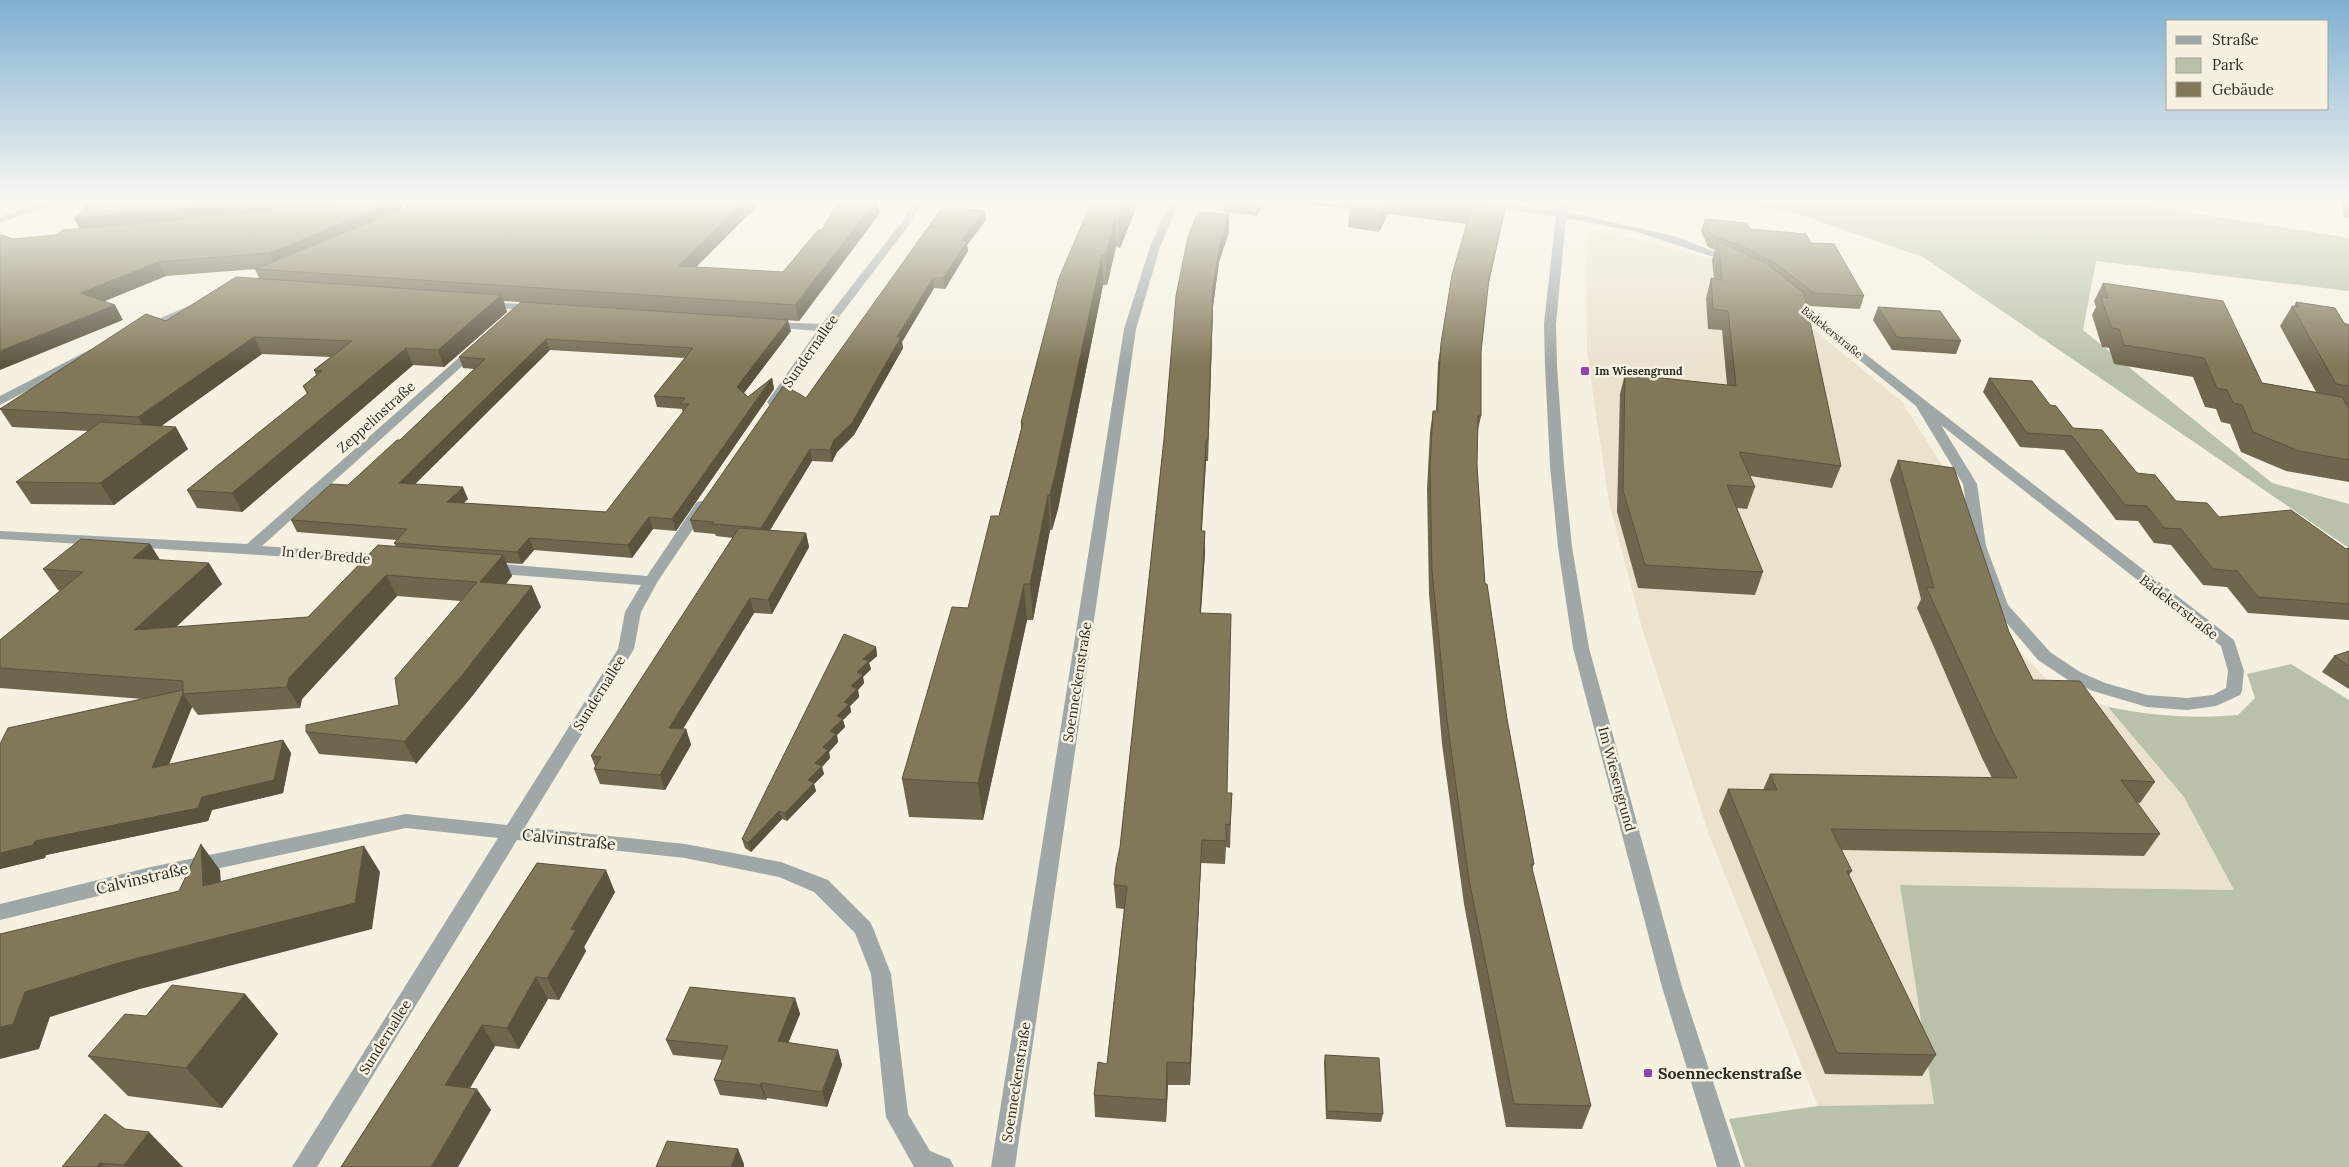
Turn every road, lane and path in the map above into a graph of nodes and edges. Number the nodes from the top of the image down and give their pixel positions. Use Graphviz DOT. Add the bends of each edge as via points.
graph roads {
  1 [pos="879,257"];
  2 [pos="1152,257"];
  3 [pos="1557,257"];
  4 [pos="1722,257"];
  5 [pos="1739,264"];
  6 [pos="1781,291"];
  7 [pos="212,299"];
  8 [pos="473,304"];
  9 [pos="522,307"];
  10 [pos="552,309"];
  11 [pos="508,320"];
  12 [pos="757,323"];
  13 [pos="825,328"];
  14 [pos="132,332"];
  15 [pos="486,340"];
  16 [pos="100,348"];
  17 [pos="0,401"];
  18 [pos="1921,404"];
  19 [pos="763,418"];
  20 [pos="712,491"];
  21 [pos="0,535"];
  22 [pos="250,549"];
  23 [pos="397,560"];
  24 [pos="475,567"];
  25 [pos="651,581"];
  26 [pos="511,833"];
  27 [pos="0,912"];
  28 [pos="304,1167"];
  29 [pos="942,1167"];
  30 [pos="1003,1167"];
  31 [pos="1729,1167"];
  1 -- 13 [label="street, Sundernallee"];
  2 -- 30 [label="street, Soenneckenstraße" via="1130,329"];
  3 -- 31 [label="street, Im Wiesengrund" via="1550,324 1551,380 1565,547 1582,648 1672,987"];
  4 -- 5 [label="street"];
  6 -- 18 [label="street, Bädekerstraße"];
  7 -- 14 [label="street"];
  8 -- 9 [label="street"];
  9 -- 10 [label="street"];
  9 -- 11 [label="street"];
  12 -- 13 [label="street"];
  13 -- 19 [label="street, Sundernallee"];
  15 -- 22 [label="street, Zeppelinstraße"];
  16 -- 17 [label="street"];
  18 -- 18 [label="street, Bädekerstraße" via="1970,484 1979,546 2001,607 2044,656 2074,676 2099,687 2148,701 2188,704 2216,700 2234,691 2236,671 2228,644"];
  20 -- 25 [label="street, Sundernallee"];
  21 -- 22 [label="street, In der Bredde"];
  22 -- 23 [label="street, In der Bredde"];
  24 -- 25 [label="street"];
  25 -- 26 [label="street, Sundernallee" via="633,612 626,650"];
  26 -- 27 [label="street, Calvinstraße" via="406,821 151,875"];
  26 -- 28 [label="street, Sundernallee"];
  26 -- 29 [label="street, Calvinstraße" via="685,851 781,870 821,886 863,928 881,974 897,1117 922,1159"];
}
